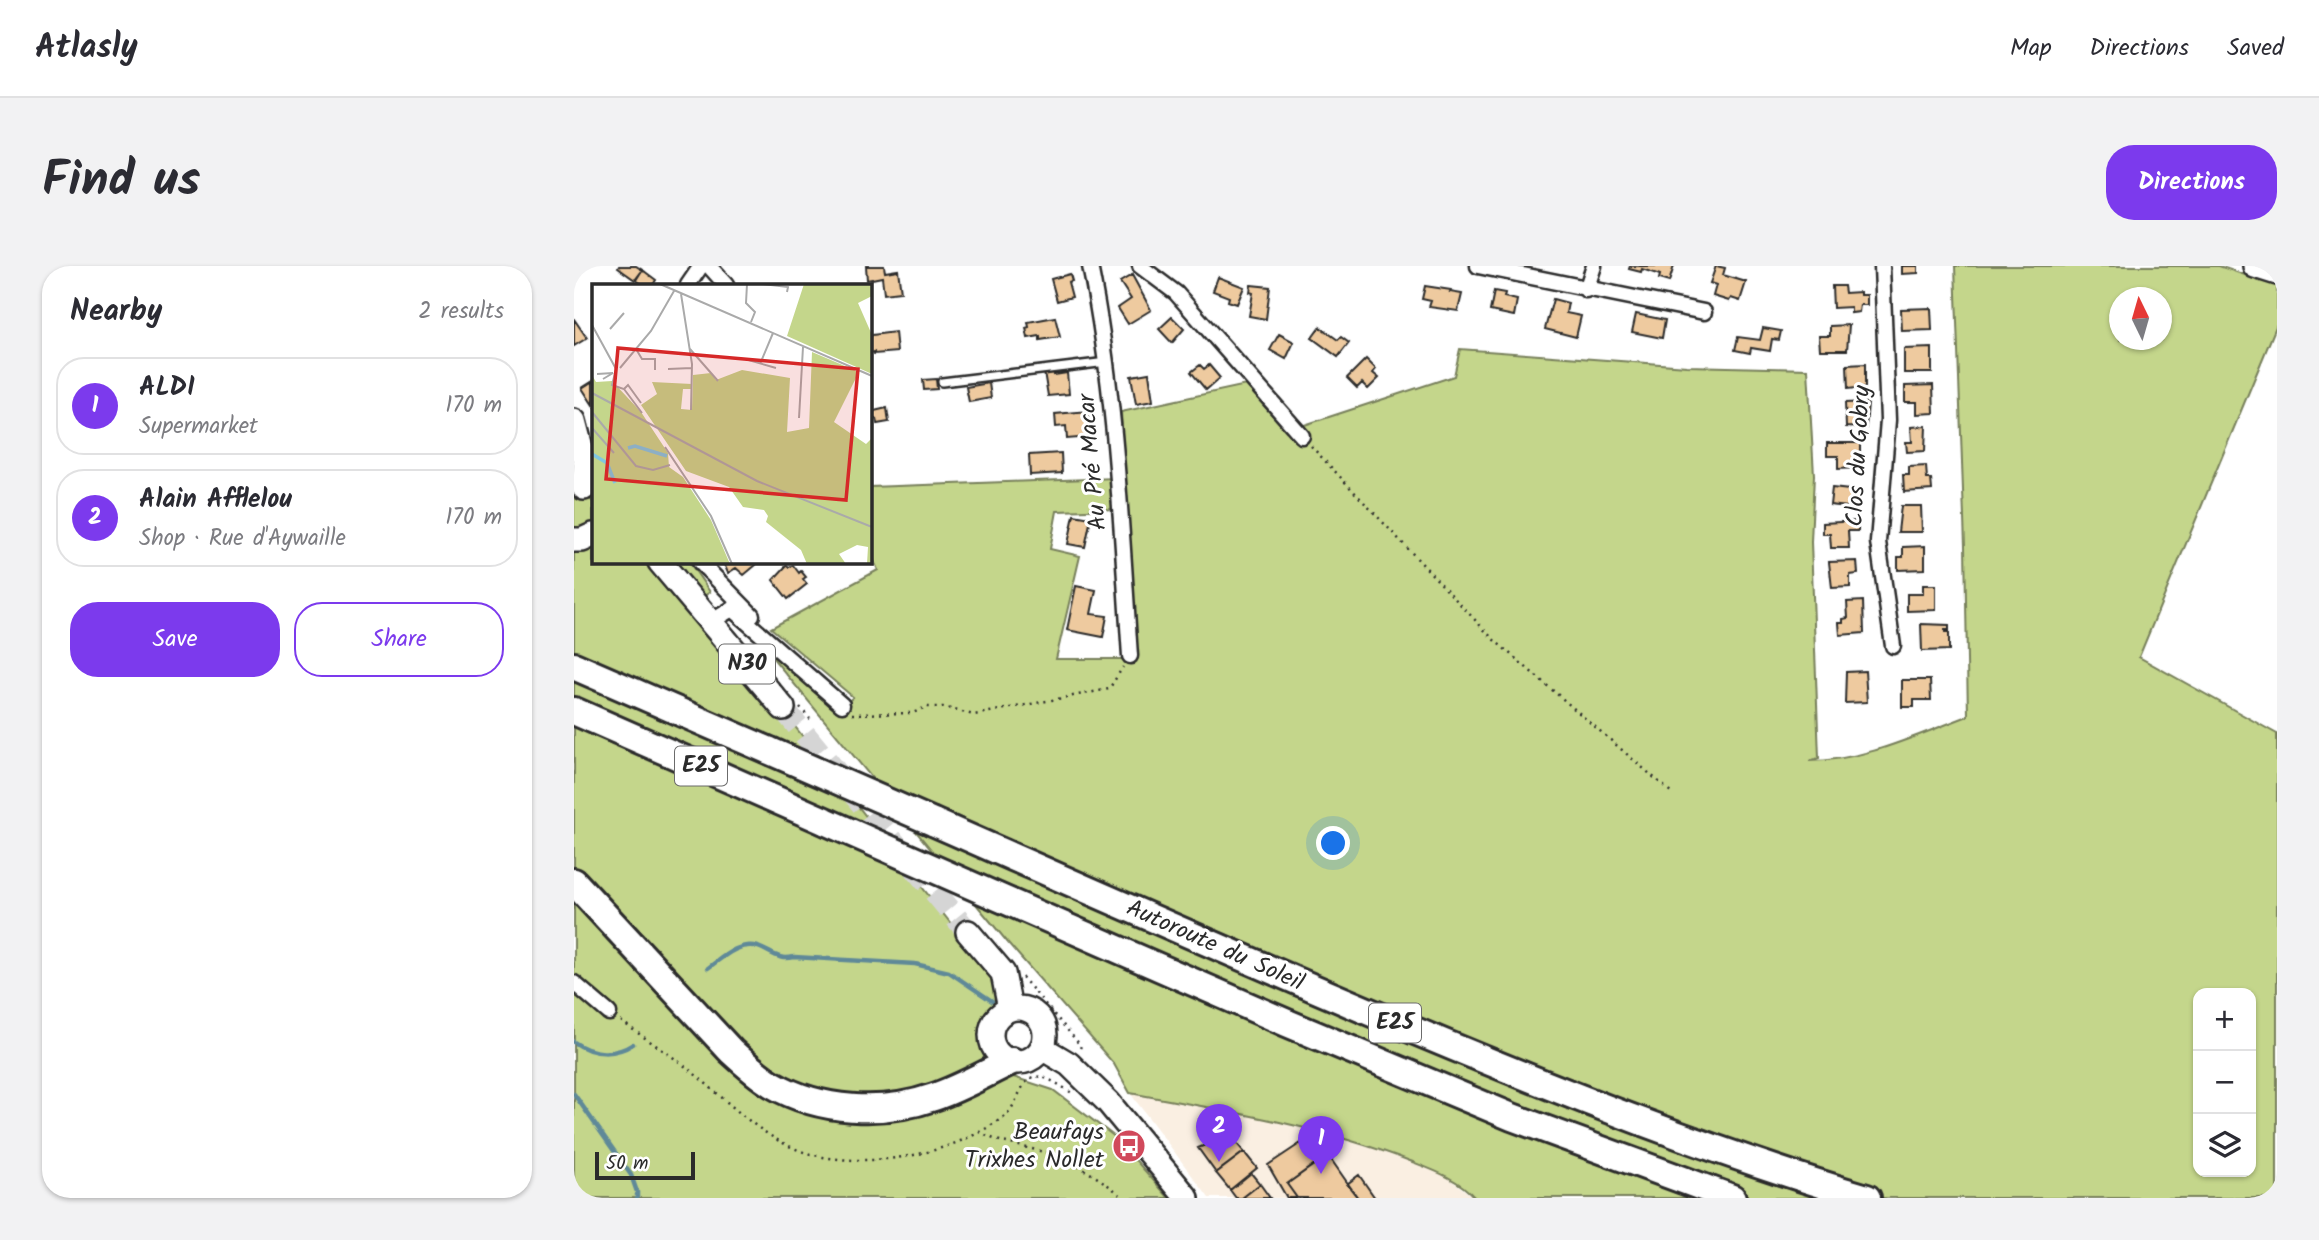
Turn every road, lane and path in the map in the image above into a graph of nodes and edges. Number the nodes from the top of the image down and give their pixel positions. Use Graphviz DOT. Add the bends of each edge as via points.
graph roads {
  1 [pos="701,266"];
  2 [pos="709,266"];
  3 [pos="1090,266"];
  4 [pos="1140,266"];
  5 [pos="1478,266"];
  6 [pos="1594,266"];
  7 [pos="1882,266"];
  8 [pos="2255,266"];
  9 [pos="2277,273"];
  10 [pos="689,284"];
  11 [pos="725,284"];
  12 [pos="1586,290"];
  13 [pos="1704,312"];
  14 [pos="1107,362"];
  15 [pos="942,382"];
  16 [pos="574,421"];
  17 [pos="1301,436"];
  18 [pos="584,490"];
  19 [pos="592,535"];
  20 [pos="574,540"];
  21 [pos="662,564"];
  22 [pos="702,564"];
  23 [pos="712,621"];
  24 [pos="771,642"];
  25 [pos="1893,646"];
  26 [pos="1130,656"];
  27 [pos="574,666"];
  28 [pos="842,705"];
  29 [pos="783,708"];
  30 [pos="574,711"];
  31 [pos="1672,793"];
  32 [pos="574,882"];
  33 [pos="968,932"];
  34 [pos="1015,969"];
  35 [pos="574,983"];
  36 [pos="1010,1009"];
  37 [pos="609,1013"];
  38 [pos="1042,1048"];
  39 [pos="1012,1061"];
  40 [pos="1069,1064"];
  41 [pos="1057,1084"];
  42 [pos="978,1132"];
  43 [pos="1124,1198"];
  44 [pos="1187,1198"];
  45 [pos="1732,1198"];
  46 [pos="1867,1198"];
  1 -- 10 [label="street"];
  2 -- 11 [label="street"];
  3 -- 14 [label="street, Au Pré Macar"];
  4 -- 17 [label="street" via="1176,293"];
  5 -- 12 [label="street"];
  6 -- 12 [label="street"];
  7 -- 25 [label="street, Clos du Gobry" via="1888,420 1878,542"];
  8 -- 9 [label="main road"];
  12 -- 13 [label="street"];
  14 -- 15 [label="lane"];
  14 -- 26 [label="street, Au Pré Macar"];
  16 -- 18 [label="main road" via="584,463"];
  17 -- 31 [label="path" via="1493,639"];
  19 -- 20 [label="main road"];
  21 -- 23 [label="main road, N30"];
  22 -- 24 [label="street" via="761,624"];
  23 -- 24 [label="street" via="732,608"];
  23 -- 29 [label="main road, N30"];
  24 -- 28 [label="street"];
  26 -- 28 [label="path" via="1109,689 1022,707 974,715 943,707 913,713 850,714"];
  27 -- 46 [label="highway, Autoroute du Soleil / E25, bridge" via="1523,1076 1747,1160"];
  30 -- 45 [label="highway, Autoroute du Soleil / E25, bridge" via="1286,1023 1512,1117"];
  32 -- 39 [label="highway" via="731,1051 774,1085 834,1106 900,1106 934,1097"];
  33 -- 36 [label="main road" via="1003,973"];
  34 -- 40 [label="path" via="1081,1046"];
  35 -- 37 [label="street"];
  36 -- 38 [label="main road" via="1036,1015 1045,1031"];
  36 -- 39 [label="main road" via="995,1021 991,1031 996,1050"];
  38 -- 39 [label="main road" via="1029,1060"];
  38 -- 40 [label="main road"];
  40 -- 41 [label="path"];
  40 -- 44 [label="main road" via="1108,1102"];
  42 -- 43 [label="path" via="1079,1168"];
}
